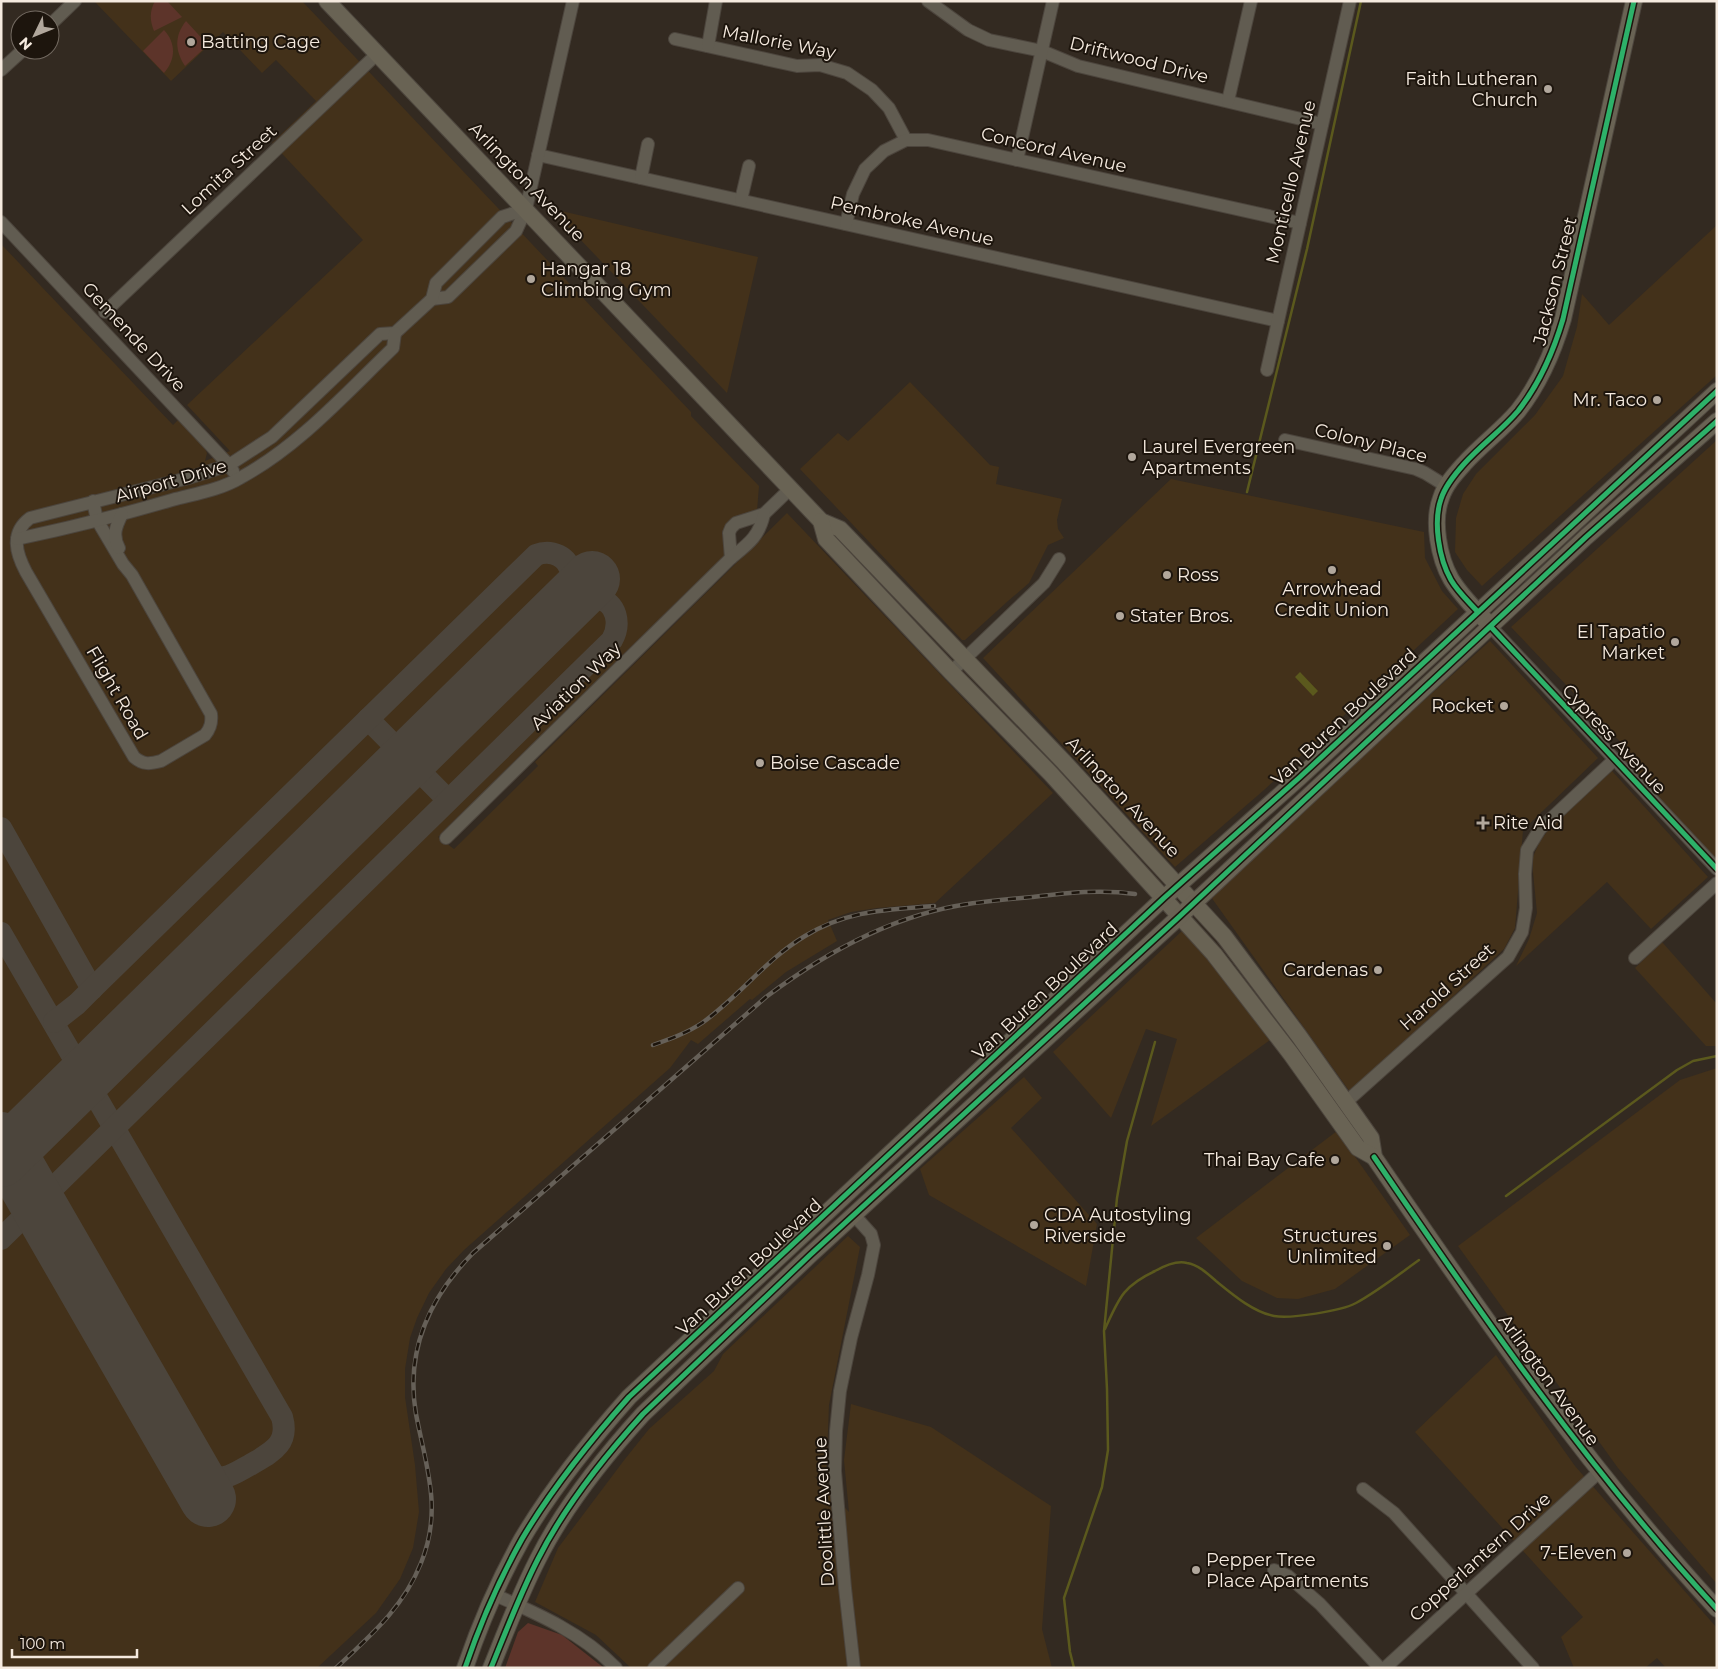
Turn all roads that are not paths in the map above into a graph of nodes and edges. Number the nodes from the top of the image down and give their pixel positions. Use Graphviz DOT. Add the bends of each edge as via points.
graph roads {
  1 [pos="75,1"];
  2 [pos="327,1"];
  3 [pos="573,1"];
  4 [pos="716,1"];
  5 [pos="1053,1"];
  6 [pos="1350,1"];
  7 [pos="1634,1"];
  8 [pos="932,2"];
  9 [pos="1249,2"];
  10 [pos="60,15"];
  11 [pos="675,39"];
  12 [pos="708,46"];
  13 [pos="1042,51"];
  14 [pos="377,54"];
  15 [pos="12,60"];
  16 [pos="1,70"];
  17 [pos="1228,101"];
  18 [pos="1322,124"];
  19 [pos="906,140"];
  20 [pos="648,144"];
  21 [pos="538,155"];
  22 [pos="1017,160"];
  23 [pos="749,166"];
  24 [pos="641,178"];
  25 [pos="741,200"];
  26 [pos="526,209"];
  27 [pos="1,222"];
  28 [pos="1300,223"];
  29 [pos="846,224"];
  30 [pos="432,299"];
  31 [pos="105,312"];
  32 [pos="1278,321"];
  33 [pos="395,333"];
  34 [pos="1266,370"];
  35 [pos="1717,391"];
  36 [pos="1717,421"];
  37 [pos="1668,437"];
  38 [pos="1285,440"];
  39 [pos="1682,452"];
  40 [pos="230,465"];
  41 [pos="238,480"];
  42 [pos="1446,486"];
  43 [pos="790,489"];
  44 [pos="93,501"];
  45 [pos="122,514"];
  46 [pos="764,514"];
  47 [pos="97,520"];
  48 [pos="821,521"];
  49 [pos="17,539"];
  50 [pos="731,558"];
  51 [pos="1059,559"];
  52 [pos="132,575"];
  53 [pos="1478,612"];
  54 [pos="1492,627"];
  55 [pos="965,658"];
  56 [pos="951,672"];
  57 [pos="1359,722"];
  58 [pos="1615,760"];
  59 [pos="1300,776"];
  60 [pos="1314,791"];
  61 [pos="1268,833"];
  62 [pos="446,838"];
  63 [pos="1717,869"];
  64 [pos="1717,883"];
  65 [pos="1178,886"];
  66 [pos="1164,898"];
  67 [pos="1194,902"];
  68 [pos="1180,916"];
  69 [pos="1635,958"];
  70 [pos="1304,1072"];
  71 [pos="1345,1103"];
  72 [pos="1374,1157"];
  73 [pos="854,1215"];
  74 [pos="1599,1472"];
  75 [pos="1363,1489"];
  76 [pos="1274,1570"];
  77 [pos="738,1588"];
  78 [pos="495,1594"];
  79 [pos="1467,1594"];
  80 [pos="517,1604"];
  81 [pos="1717,1609"];
  82 [pos="465,1668"];
  83 [pos="491,1668"];
  84 [pos="616,1668"];
  85 [pos="654,1668"];
  86 [pos="854,1668"];
  87 [pos="1380,1668"];
  88 [pos="1385,1668"];
  89 [pos="1533,1668"];
  1 -- 10 [label="street"];
  2 -- 14 [label="main road, Arlington Avenue"];
  3 -- 21 [label="street"];
  4 -- 12 [label="street"];
  5 -- 13 [label="street"];
  6 -- 18 [label="street, Monticello Avenue"];
  7 -- 42 [label="main road, Jackson Street" via="1555,346 1538,381 1517,412 1464,463"];
  8 -- 13 [label="street, Driftwood Drive" via="968,30 989,40"];
  9 -- 17 [label="street"];
  11 -- 12 [label="street, Mallorie Way"];
  12 -- 19 [label="street, Mallorie Way" via="796,66 820,65 847,73 872,90 889,108"];
  13 -- 17 [label="street, Driftwood Drive" via="1078,66"];
  13 -- 22 [label="street"];
  14 -- 26 [label="main road, Arlington Avenue"];
  14 -- 31 [label="street, Lomita Street"];
  15 -- 16 [label="street"];
  17 -- 18 [label="street, Driftwood Drive"];
  18 -- 28 [label="street, Monticello Avenue"];
  19 -- 22 [label="street, Concord Avenue" via="928,140"];
  19 -- 29 [label="street" via="884,152 865,170 853,194"];
  20 -- 24 [label="street"];
  21 -- 24 [label="street, Pembroke Avenue"];
  21 -- 26 [label="street"];
  22 -- 28 [label="street, Concord Avenue"];
  23 -- 25 [label="street"];
  24 -- 25 [label="street, Pembroke Avenue"];
  25 -- 29 [label="street, Pembroke Avenue"];
  26 -- 30 [label="street, Airport Drive" via="516,232 448,296"];
  26 -- 30 [label="street, Airport Drive" via="502,217 436,283"];
  26 -- 43 [label="main road, Arlington Avenue"];
  27 -- 40 [label="street, Gemende Drive"];
  28 -- 32 [label="street, Monticello Avenue"];
  29 -- 32 [label="street, Pembroke Avenue"];
  30 -- 33 [label="street, Airport Drive"];
  32 -- 34 [label="street, Monticello Avenue"];
  33 -- 40 [label="street, Airport Drive" via="380,334 272,436"];
  33 -- 41 [label="street, Airport Drive" via="393,348 315,423 284,451"];
  35 -- 37 [label="main road, Van Buren Boulevard"];
  36 -- 39 [label="main road, Van Buren Boulevard"];
  37 -- 39 [label="main road"];
  37 -- 53 [label="main road, Van Buren Boulevard"];
  38 -- 42 [label="street, Colony Place" via="1416,469"];
  39 -- 54 [label="main road, Van Buren Boulevard" via="1586,537"];
  40 -- 41 [label="street, Gemende Drive"];
  40 -- 44 [label="street, Airport Drive"];
  41 -- 45 [label="street, Airport Drive"];
  42 -- 53 [label="main road, Jackson Street" via="1437,522 1439,547 1450,578"];
  43 -- 46 [label="street, Aviation Way"];
  43 -- 48 [label="main road, Arlington Avenue"];
  44 -- 47 [label="street, Flight Road"];
  44 -- 49 [label="street, Airport Drive" via="30,518 19,529"];
  45 -- 47 [label="street, Airport Drive"];
  45 -- 52 [label="street" via="114,535"];
  46 -- 50 [label="street, Aviation Way" via="756,537"];
  46 -- 50 [label="street, Aviation Way" via="736,523 731,528"];
  47 -- 49 [label="street, Airport Drive"];
  47 -- 52 [label="street, Flight Road"];
  48 -- 55 [label="main road, Arlington Avenue" via="840,528"];
  48 -- 56 [label="main road, Arlington Avenue" via="826,539"];
  49 -- 52 [label="street, Flight Road" via="21,562 134,757 148,764 161,761 205,735 212,718 210,709"];
  50 -- 62 [label="street, Aviation Way"];
  51 -- 55 [label="street" via="1044,583"];
  53 -- 54 [label="main road, Jackson Street"];
  53 -- 57 [label="main road, Van Buren Boulevard"];
  54 -- 58 [label="street, Cypress Avenue"];
  54 -- 60 [label="main road, Van Buren Boulevard"];
  55 -- 56 [label="street"];
  55 -- 65 [label="main road, Arlington Avenue"];
  56 -- 66 [label="main road, Arlington Avenue" via="1051,774"];
  57 -- 59 [label="main road, Van Buren Boulevard"];
  57 -- 60 [label="main road" via="1348,744 1316,775"];
  58 -- 63 [label="street, Cypress Avenue"];
  58 -- 71 [label="street, Harold Street" via="1540,829 1527,850 1524,874 1526,908 1522,932 1508,957"];
  59 -- 61 [label="main road" via="1298,790 1276,812"];
  59 -- 65 [label="main road, Van Buren Boulevard"];
  60 -- 61 [label="main road, Van Buren Boulevard"];
  61 -- 67 [label="main road, Van Buren Boulevard"];
  64 -- 69 [label="street"];
  65 -- 66 [label="main road, Van Buren Boulevard"];
  65 -- 67 [label="main road, Arlington Avenue"];
  66 -- 68 [label="main road, Arlington Avenue"];
  66 -- 78 [label="main road, Van Buren Boulevard" via="629,1397 582,1452 544,1505"];
  67 -- 68 [label="main road, Van Buren Boulevard"];
  67 -- 71 [label="main road, Arlington Avenue" via="1238,954"];
  68 -- 70 [label="main road, Arlington Avenue" via="1214,954"];
  68 -- 73 [label="main road, Van Buren Boulevard"];
  70 -- 71 [label="main road" via="1336,1107"];
  70 -- 72 [label="main road, Arlington Avenue" via="1358,1148"];
  71 -- 72 [label="main road, Arlington Avenue" via="1371,1138"];
  72 -- 74 [label="main road, Arlington Avenue"];
  73 -- 80 [label="main road, Van Buren Boulevard" via="702,1356 618,1442 553,1532"];
  73 -- 86 [label="street, Doolittle Avenue" via="870,1234 874,1245 850,1338 836,1431 835,1471"];
  74 -- 79 [label="street, Copperlantern Drive"];
  74 -- 81 [label="main road, Arlington Avenue"];
  75 -- 79 [label="street" via="1394,1513"];
  76 -- 87 [label="street" via="1288,1576 1314,1598"];
  77 -- 85 [label="street"];
  78 -- 80 [label="street"];
  78 -- 82 [label="main road, Van Buren Boulevard"];
  79 -- 88 [label="street, Copperlantern Drive"];
  79 -- 89 [label="street"];
  80 -- 83 [label="main road, Van Buren Boulevard"];
  80 -- 84 [label="street" via="579,1636"];
}
